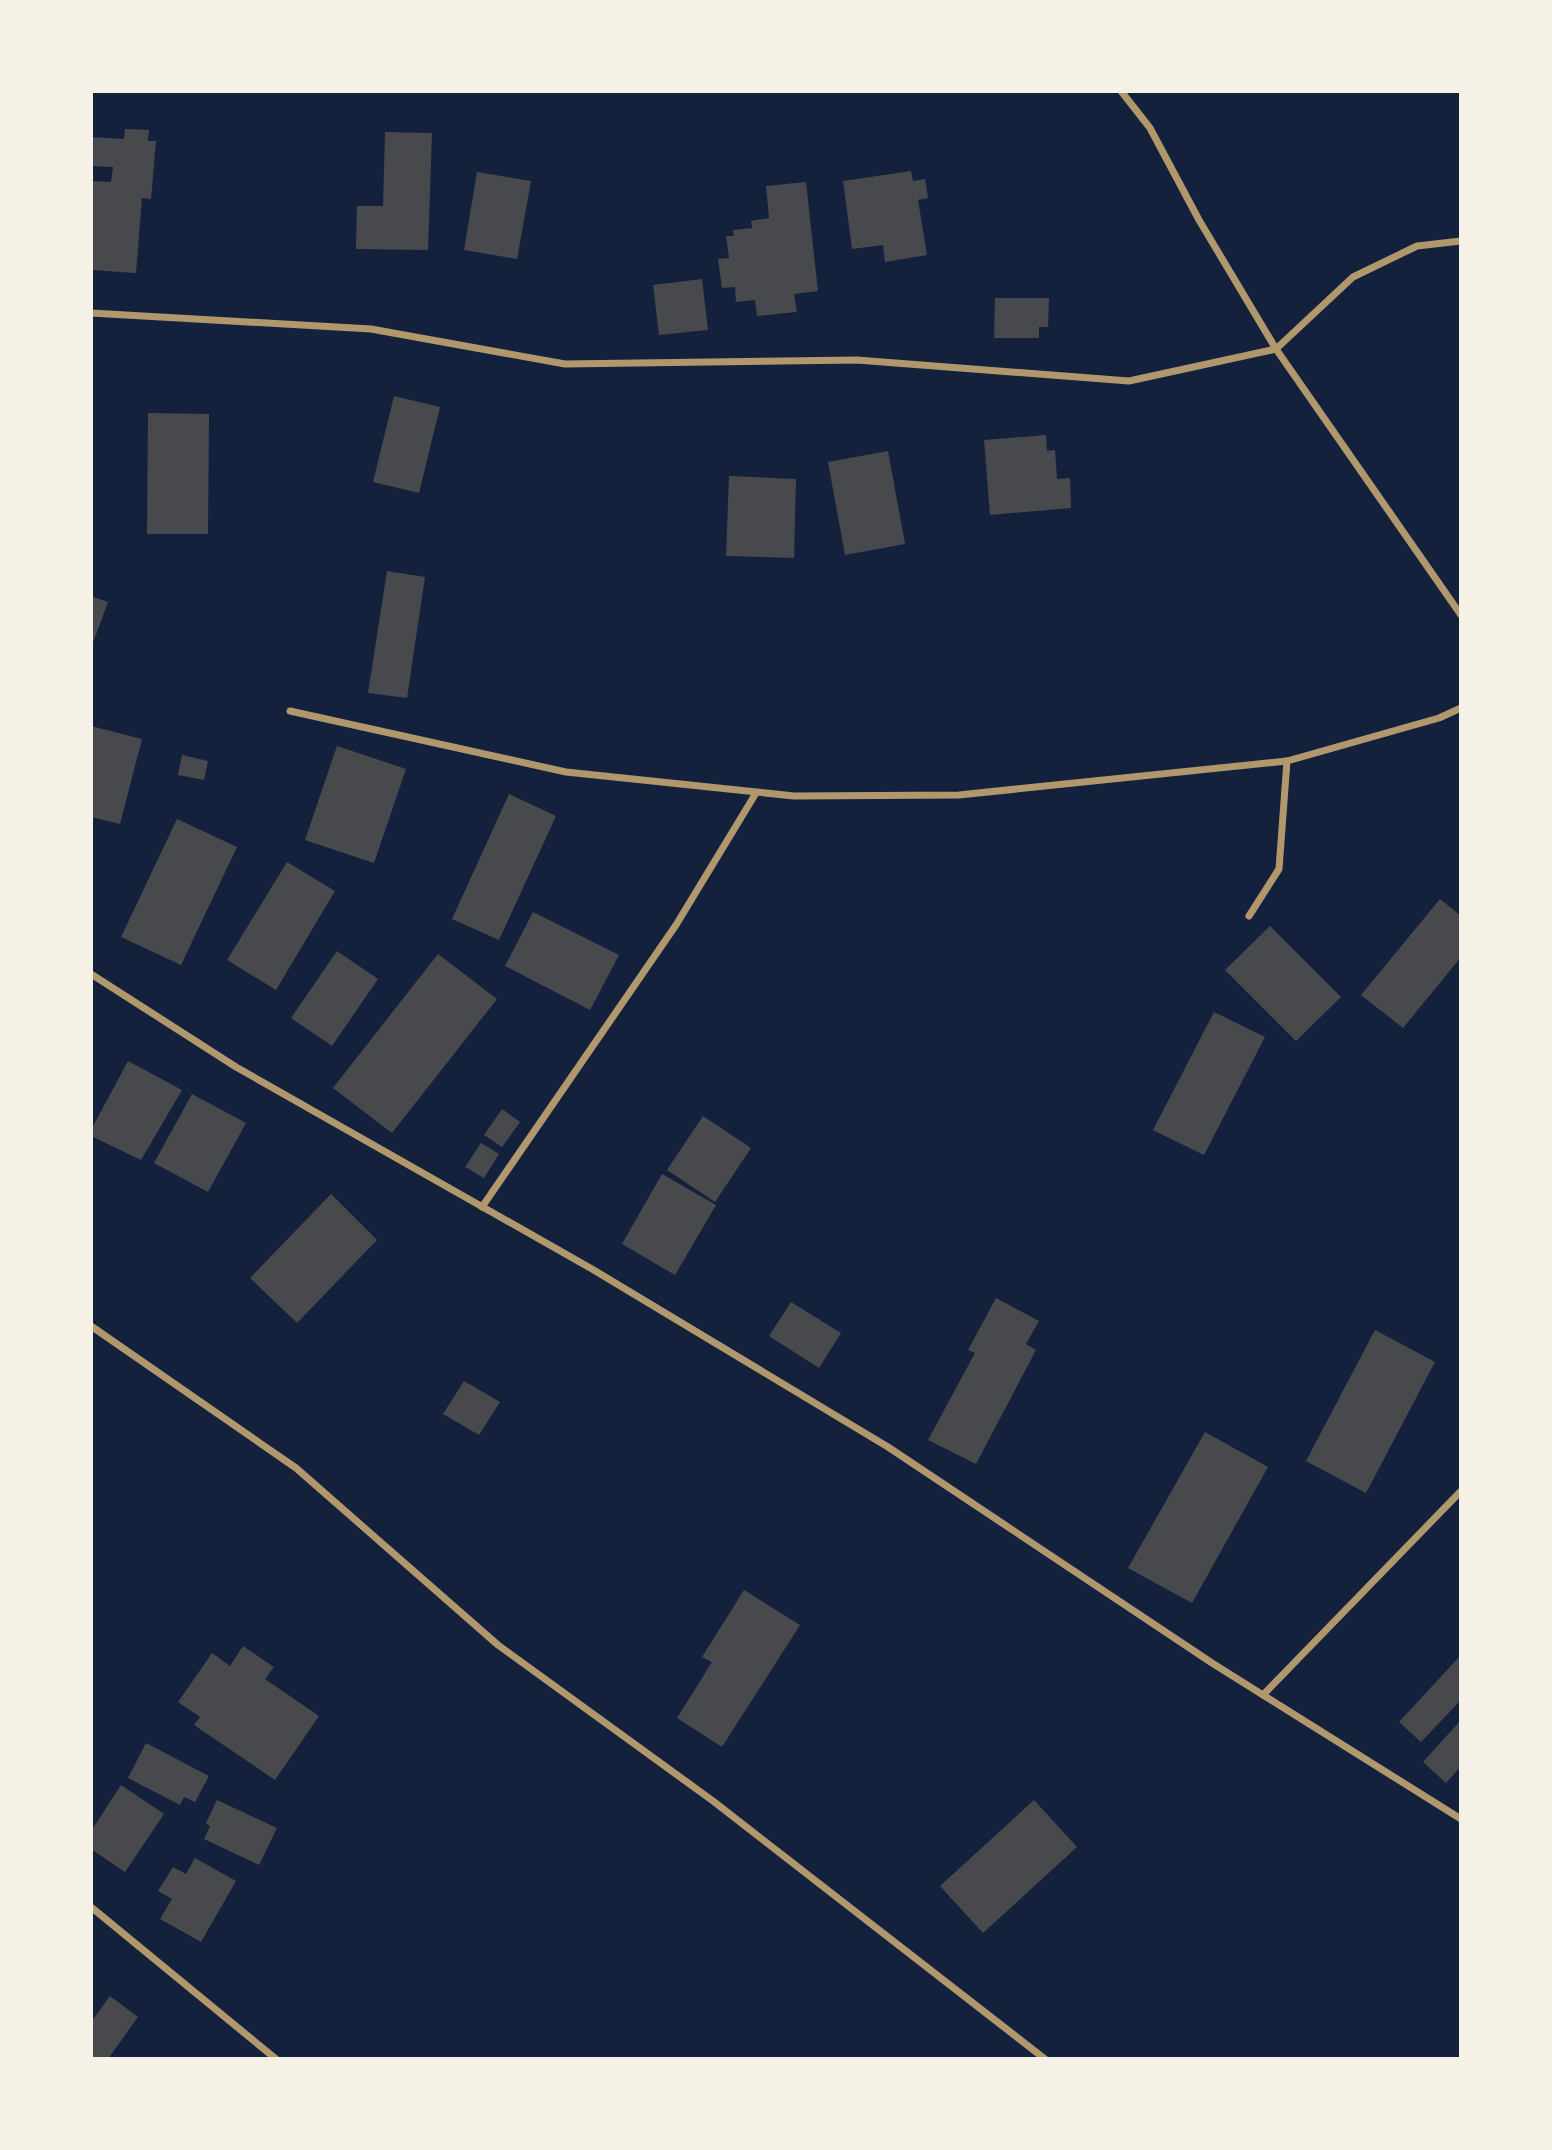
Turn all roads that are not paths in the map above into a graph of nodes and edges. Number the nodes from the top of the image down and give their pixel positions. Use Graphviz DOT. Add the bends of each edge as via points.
graph roads {
  1 [pos="1121,91"];
  2 [pos="1461,241"];
  3 [pos="91,313"];
  4 [pos="1276,349"];
  5 [pos="1461,615"];
  6 [pos="1461,708"];
  7 [pos="290,711"];
  8 [pos="1287,761"];
  9 [pos="756,793"];
  10 [pos="1250,916"];
  11 [pos="91,974"];
  12 [pos="482,1207"];
  13 [pos="91,1326"];
  14 [pos="1461,1491"];
  15 [pos="1263,1695"];
  16 [pos="1461,1819"];
  17 [pos="91,1907"];
  18 [pos="276,2059"];
  19 [pos="1045,2059"];
  1 -- 4 [label="street" via="1150,128"];
  2 -- 4 [label="street" via="1417,246 1353,277"];
  3 -- 4 [label="street" via="371,329 565,364 857,360 1129,381"];
  4 -- 5 [label="street"];
  6 -- 8 [label="street"];
  7 -- 9 [label="street" via="566,772"];
  8 -- 9 [label="street" via="959,795"];
  8 -- 10 [label="street" via="1279,869"];
  9 -- 12 [label="street" via="676,925"];
  11 -- 12 [label="street" via="236,1067"];
  12 -- 15 [label="street" via="888,1447"];
  13 -- 19 [label="street" via="296,1468 498,1645 713,1801"];
  14 -- 15 [label="street"];
  15 -- 16 [label="street"];
  17 -- 18 [label="street"];
}
